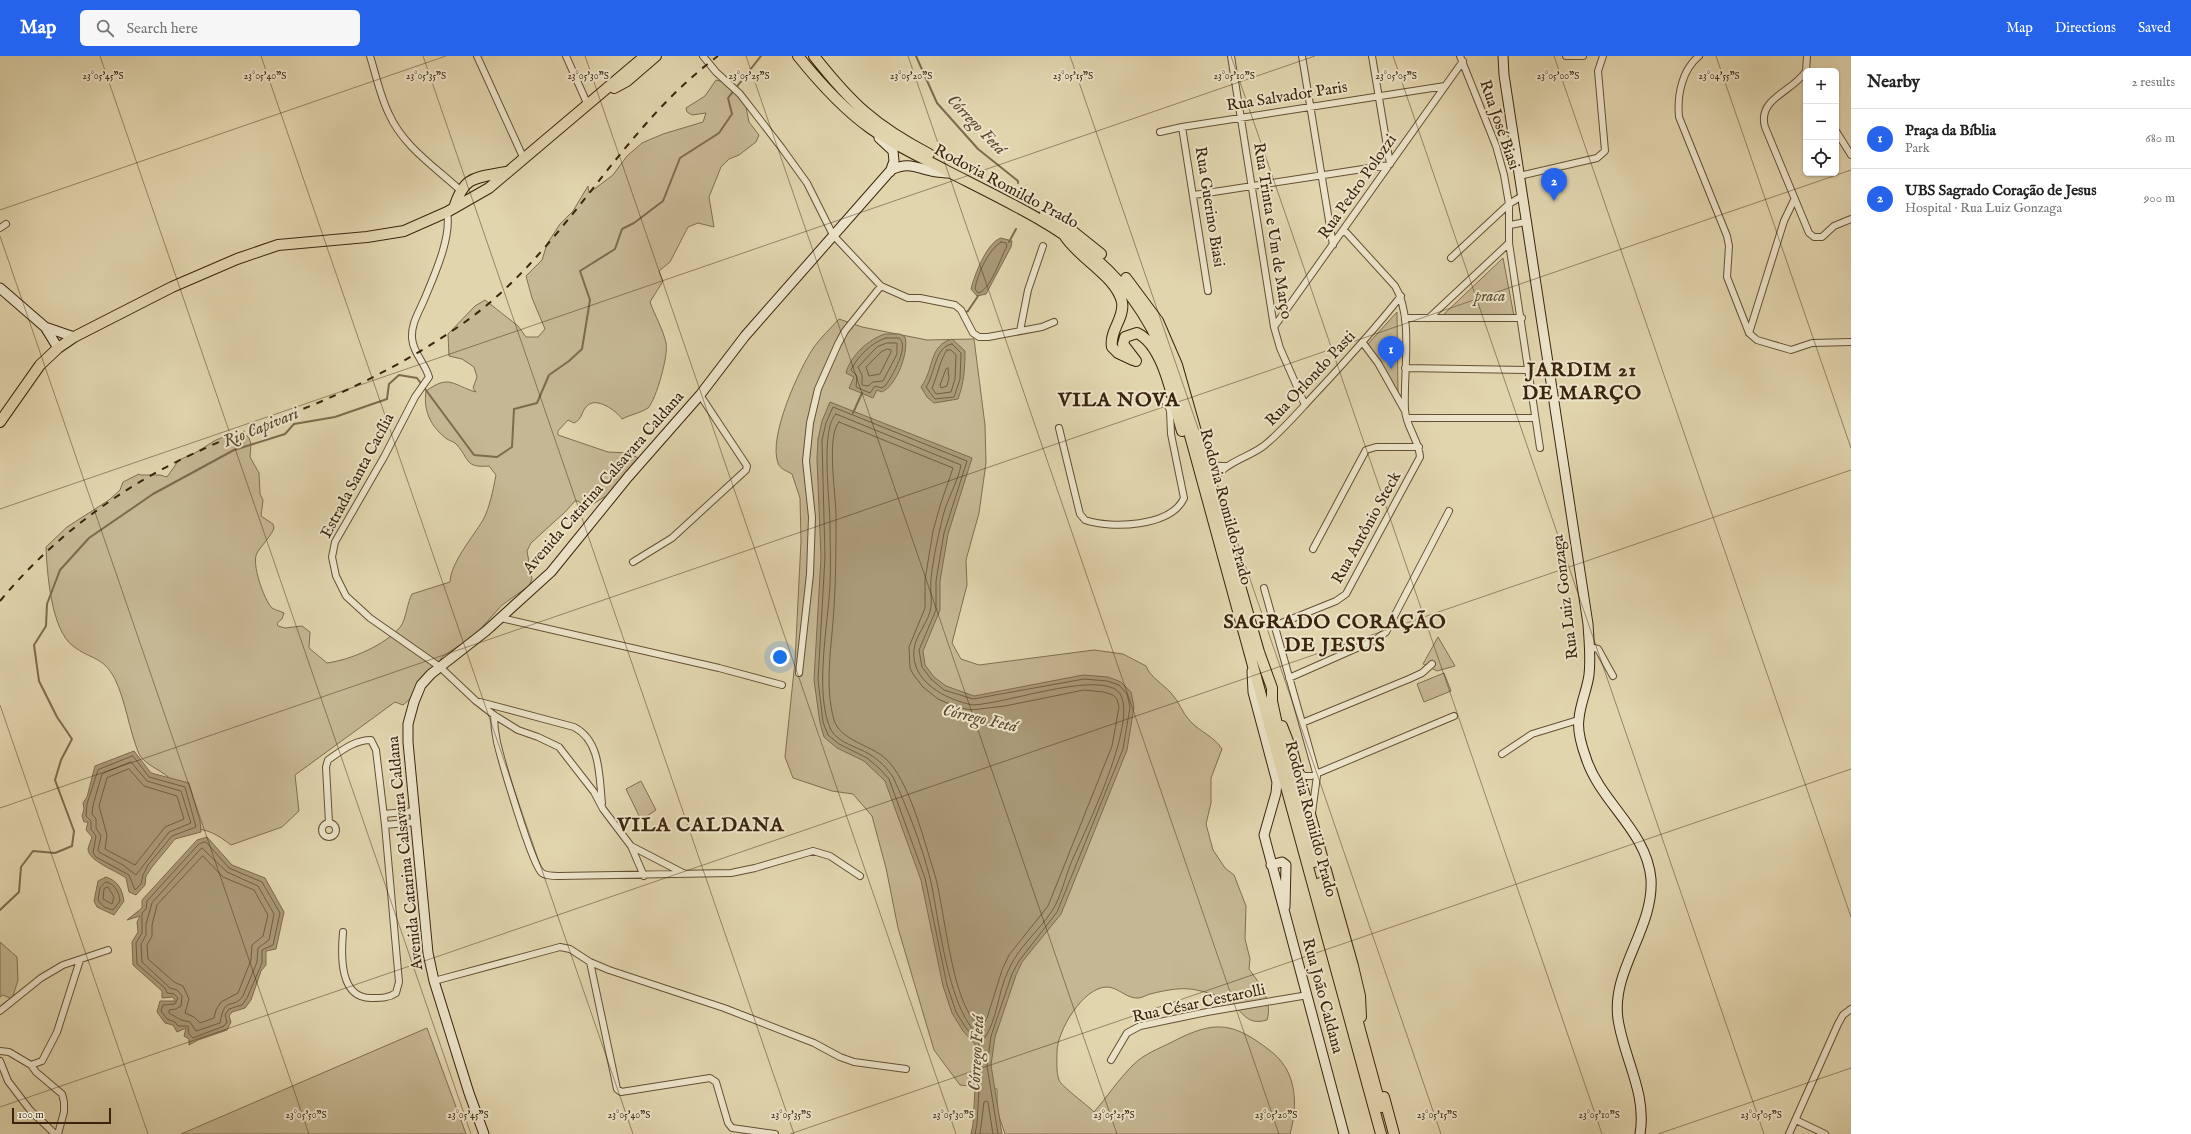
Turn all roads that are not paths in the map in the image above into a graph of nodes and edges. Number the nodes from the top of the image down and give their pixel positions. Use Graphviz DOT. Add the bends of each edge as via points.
graph roads {
  1 [pos="370,56"];
  2 [pos="477,56"];
  3 [pos="566,56"];
  4 [pos="645,56"];
  5 [pos="656,56"];
  6 [pos="703,56"];
  7 [pos="798,56"];
  8 [pos="814,56"];
  9 [pos="1231,56"];
  10 [pos="1302,56"];
  11 [pos="1372,56"];
  12 [pos="1503,56"];
  13 [pos="1566,56"];
  14 [pos="1583,56"];
  15 [pos="1603,56"];
  16 [pos="1699,56"];
  17 [pos="1806,56"];
  18 [pos="1462,59"];
  19 [pos="1807,68"];
  20 [pos="1803,74"];
  21 [pos="1445,86"];
  22 [pos="605,92"];
  23 [pos="1379,96"];
  24 [pos="587,103"];
  25 [pos="1310,107"];
  26 [pos="1241,118"];
  27 [pos="1182,127"];
  28 [pos="1160,132"];
  29 [pos="1839,136"];
  30 [pos="1851,155"];
  31 [pos="523,157"];
  32 [pos="1389,164"];
  33 [pos="507,172"];
  34 [pos="890,172"];
  35 [pos="953,174"];
  36 [pos="484,176"];
  37 [pos="1321,176"];
  38 [pos="1519,176"];
  39 [pos="1251,187"];
  40 [pos="489,188"];
  41 [pos="460,190"];
  42 [pos="1194,195"];
  43 [pos="1522,196"];
  44 [pos="472,199"];
  45 [pos="1794,200"];
  46 [pos="1509,204"];
  47 [pos="451,210"];
  48 [pos="1851,219"];
  49 [pos="1526,222"];
  50 [pos="6,224"];
  51 [pos="1510,225"];
  52 [pos="0,228"];
  53 [pos="1344,230"];
  54 [pos="1062,232"];
  55 [pos="833,235"];
  56 [pos="1509,243"];
  57 [pos="1333,245"];
  58 [pos="1043,246"];
  59 [pos="1451,258"];
  60 [pos="881,286"];
  61 [pos="0,288"];
  62 [pos="1208,291"];
  63 [pos="1401,296"];
  64 [pos="1405,318"];
  65 [pos="1429,318"];
  66 [pos="1522,318"];
  67 [pos="1054,322"];
  68 [pos="45,327"];
  69 [pos="1274,327"];
  70 [pos="1020,331"];
  71 [pos="1749,334"];
  72 [pos="74,337"];
  73 [pos="1851,342"];
  74 [pos="1363,343"];
  75 [pos="58,348"];
  76 [pos="1177,365"];
  77 [pos="1405,368"];
  78 [pos="1527,370"];
  79 [pos="700,395"];
  80 [pos="1163,398"];
  81 [pos="1305,405"];
  82 [pos="1406,415"];
  83 [pos="1535,418"];
  84 [pos="0,422"];
  85 [pos="1059,428"];
  86 [pos="1418,447"];
  87 [pos="1540,448"];
  88 [pos="1195,454"];
  89 [pos="1227,466"];
  90 [pos="1214,492"];
  91 [pos="1449,511"];
  92 [pos="1313,549"];
  93 [pos="633,562"];
  94 [pos="1264,588"];
  95 [pos="501,618"];
  96 [pos="1274,626"];
  97 [pos="1590,647"];
  98 [pos="1250,655"];
  99 [pos="1432,664"];
  100 [pos="440,667"];
  101 [pos="799,673"];
  102 [pos="1613,676"];
  103 [pos="1289,678"];
  104 [pos="782,685"];
  105 [pos="1272,688"];
  106 [pos="476,701"];
  107 [pos="494,714"];
  108 [pos="1454,716"];
  109 [pos="1578,720"];
  110 [pos="1302,724"];
  111 [pos="1502,754"];
  112 [pos="1297,768"];
  113 [pos="1316,773"];
  114 [pos="603,809"];
  115 [pos="415,811"];
  116 [pos="384,814"];
  117 [pos="1312,820"];
  118 [pos="416,822"];
  119 [pos="329,823"];
  120 [pos="385,825"];
  121 [pos="631,846"];
  122 [pos="1271,866"];
  123 [pos="685,874"];
  124 [pos="644,876"];
  125 [pos="860,876"];
  126 [pos="1284,916"];
  127 [pos="343,932"];
  128 [pos="108,950"];
  129 [pos="80,960"];
  130 [pos="590,962"];
  131 [pos="434,981"];
  132 [pos="1308,995"];
  133 [pos="1851,1009"];
  134 [pos="0,1011"];
  135 [pos="0,1051"];
  136 [pos="1111,1060"];
  137 [pos="0,1061"];
  138 [pos="31,1065"];
  139 [pos="906,1069"];
  140 [pos="1796,1120"];
  141 [pos="56,1134"];
  142 [pos="484,1134"];
  143 [pos="775,1134"];
  144 [pos="1344,1134"];
  145 [pos="1381,1134"];
  146 [pos="1388,1134"];
  147 [pos="1394,1134"];
  148 [pos="1640,1134"];
  149 [pos="1789,1134"];
  150 [pos="1825,1134"];
  1 -- 41 [label="street" via="382,98 395,127 413,148"];
  2 -- 31 [label="street"];
  3 -- 24 [label="street"];
  4 -- 22 [label="main road"];
  5 -- 22 [label="main road" via="626,82"];
  6 -- 55 [label="street" via="740,94 807,183"];
  7 -- 34 [label="street" via="824,93 840,110 893,151 894,162"];
  7 -- 35 [label="main road, Rodovia Romildo Prado" via="846,110 899,146"];
  8 -- 76 [label="main road, Rodovia Romildo Prado" via="848,98 887,131 1056,220 1090,244 1144,299 1158,321"];
  9 -- 26 [label="street, Rua Trinta e Um de Março"];
  10 -- 25 [label="street"];
  11 -- 23 [label="street"];
  12 -- 38 [label="street, Rua Luiz Gonzaga"];
  13 -- 14 [label="street"];
  15 -- 38 [label="street" via="1598,71 1605,151 1597,158"];
  16 -- 71 [label="street" via="1690,64 1684,75 1679,117 1727,236 1727,277"];
  17 -- 19 [label="street"];
  18 -- 21 [label="street, Rua Pedro Polozzi"];
  18 -- 46 [label="street, Rua José Biasi" via="1496,146"];
  20 -- 45 [label="street" via="1771,102 1763,116"];
  21 -- 23 [label="street, Rua Salvador Paris"];
  21 -- 32 [label="street, Rua Pedro Polozzi"];
  22 -- 24 [label="main road"];
  23 -- 25 [label="street, Rua Salvador Paris"];
  23 -- 32 [label="street"];
  24 -- 31 [label="main road"];
  25 -- 26 [label="street, Rua Salvador Paris"];
  25 -- 37 [label="street"];
  26 -- 27 [label="street, Rua Salvador Paris"];
  26 -- 39 [label="street, Rua Trinta e Um de Março"];
  27 -- 28 [label="street, Rua Salvador Paris"];
  27 -- 42 [label="street, Rua Guerino Biasi"];
  29 -- 30 [label="street"];
  31 -- 33 [label="main road"];
  32 -- 37 [label="street"];
  32 -- 53 [label="street, Rua Pedro Polozzi"];
  33 -- 36 [label="main road"];
  33 -- 40 [label="main road"];
  34 -- 35 [label="street" via="899,166 913,165 930,171"];
  34 -- 55 [label="street, Avenida Catarina Calsavara Caldana"];
  35 -- 54 [label="main road, Rodovia Romildo Prado"];
  36 -- 40 [label="main road"];
  36 -- 41 [label="main road" via="470,181"];
  37 -- 39 [label="street"];
  37 -- 57 [label="street"];
  38 -- 43 [label="street, Rua Luiz Gonzaga"];
  39 -- 42 [label="street"];
  39 -- 69 [label="street, Rua Trinta e Um de Março"];
  40 -- 44 [label="main road"];
  41 -- 44 [label="main road"];
  41 -- 47 [label="main road"];
  42 -- 62 [label="street, Rua Guerino Biasi"];
  43 -- 46 [label="street"];
  43 -- 49 [label="street, Rua Luiz Gonzaga"];
  44 -- 47 [label="main road"];
  45 -- 48 [label="street" via="1807,230 1814,237 1822,237 1834,226"];
  45 -- 71 [label="street" via="1784,221"];
  46 -- 51 [label="street, Rua José Biasi"];
  46 -- 59 [label="street"];
  47 -- 72 [label="main road" via="404,231 293,243 260,250 172,287"];
  47 -- 100 [label="street, Estrada Santa Cacília" via="446,238 435,272 414,323 412,338 428,374 427,382 421,388 335,542 332,557 336,576 346,596 370,618"];
  49 -- 51 [label="street"];
  49 -- 97 [label="street, Rua Luiz Gonzaga"];
  50 -- 52 [label="street"];
  51 -- 56 [label="street, Rua José Biasi"];
  53 -- 57 [label="street, Rua Pedro Polozzi"];
  53 -- 63 [label="street"];
  54 -- 88 [label="main road, Rodovia Romildo Prado" via="1110,271 1144,312 1170,366"];
  54 -- 88 [label="main road" via="1071,246 1110,282 1120,295 1122,308 1111,338 1114,350 1136,362 1123,344 1125,337 1137,333 1154,347 1167,379 1182,431"];
  55 -- 60 [label="street"];
  55 -- 79 [label="street, Avenida Catarina Calsavara Caldana" via="745,336"];
  56 -- 65 [label="street"];
  56 -- 66 [label="street, Rua José Biasi"];
  57 -- 69 [label="street, Rua Pedro Polozzi"];
  58 -- 70 [label="street" via="1028,290"];
  60 -- 70 [label="street" via="908,298 955,305 973,333 979,337"];
  60 -- 101 [label="street" via="838,344 818,389 810,423 806,461 812,522 810,574"];
  61 -- 68 [label="street"];
  63 -- 64 [label="street"];
  63 -- 74 [label="street, Rua Orlondo Pasti"];
  64 -- 65 [label="street"];
  64 -- 77 [label="street"];
  65 -- 66 [label="street"];
  66 -- 78 [label="street, Rua José Biasi"];
  67 -- 70 [label="street"];
  68 -- 72 [label="street"];
  68 -- 75 [label="street"];
  69 -- 81 [label="street, Rua Trinta e Um de Março" via="1280,348"];
  71 -- 73 [label="street" via="1757,340 1791,350 1812,343"];
  72 -- 75 [label="main road"];
  74 -- 81 [label="street, Rua Orlondo Pasti"];
  74 -- 82 [label="street" via="1378,363"];
  75 -- 84 [label="main road" via="40,365"];
  76 -- 89 [label="street" via="1205,458 1209,464"];
  76 -- 90 [label="main road, Rodovia Romildo Prado"];
  77 -- 78 [label="street"];
  77 -- 82 [label="street"];
  78 -- 83 [label="street, Rua José Biasi"];
  79 -- 93 [label="street" via="735,446 747,466 746,470 672,538"];
  79 -- 95 [label="street, Avenida Catarina Calsavara Caldana" via="628,477 551,572"];
  80 -- 85 [label="street" via="1170,410 1171,434 1184,498 1177,509 1165,517 1148,522 1118,524 1085,520 1080,514"];
  81 -- 89 [label="street, Rua Orlondo Pasti" via="1265,446"];
  82 -- 83 [label="street"];
  82 -- 86 [label="street"];
  83 -- 87 [label="street, Rua José Biasi"];
  86 -- 92 [label="street" via="1366,450"];
  86 -- 96 [label="street, Rua Antônio Steck" via="1420,457 1417,464 1346,594 1336,601"];
  88 -- 98 [label="main road, Rodovia Romildo Prado"];
  89 -- 90 [label="street" via="1214,482"];
  90 -- 105 [label="main road, Rodovia Romildo Prado" via="1259,652"];
  91 -- 103 [label="street" via="1386,632 1375,640"];
  94 -- 96 [label="street"];
  95 -- 100 [label="street, Avenida Catarina Calsavara Caldana"];
  95 -- 104 [label="street"];
  96 -- 103 [label="street"];
  97 -- 102 [label="street" via="1598,649"];
  97 -- 109 [label="street, Rua Luiz Gonzaga" via="1589,676"];
  98 -- 122 [label="street, Rua João Caldana" via="1253,692 1277,782 1264,835"];
  98 -- 145 [label="main road, Rodovia Romildo Prado"];
  99 -- 110 [label="street" via="1422,673 1409,679"];
  100 -- 106 [label="street, Estrada Santa Cacília"];
  100 -- 115 [label="street, Avenida Catarina Calsavara Caldana" via="421,685 408,724"];
  103 -- 110 [label="street"];
  105 -- 112 [label="main road"];
  105 -- 146 [label="main road, Rodovia Romildo Prado" via="1272,701 1280,736"];
  106 -- 107 [label="street, Estrada Santa Cacília"];
  106 -- 114 [label="street" via="574,727 583,732 590,739 595,753"];
  107 -- 114 [label="street, Estrada Santa Cacília" via="518,730 559,747 594,792"];
  107 -- 124 [label="street" via="497,743 527,839 541,872 550,876"];
  108 -- 113 [label="street"];
  109 -- 111 [label="street" via="1532,734"];
  109 -- 148 [label="street, Rua Luiz Gonzaga" via="1590,771 1633,832 1651,878 1647,915 1620,987 1618,1018 1637,1082 1641,1106"];
  110 -- 113 [label="street"];
  112 -- 113 [label="street" via="1306,777"];
  112 -- 117 [label="main road"];
  113 -- 117 [label="street" via="1318,780 1314,793"];
  114 -- 121 [label="street, Estrada Santa Cacília"];
  115 -- 116 [label="street"];
  115 -- 118 [label="street, Avenida Catarina Calsavara Caldana"];
  116 -- 119 [label="street" via="374,744 371,740 362,740 352,744 326,764"];
  116 -- 120 [label="street"];
  117 -- 147 [label="main road" via="1353,966 1360,996 1360,1014"];
  118 -- 120 [label="street"];
  118 -- 131 [label="street, Avenida Catarina Calsavara Caldana" via="428,953"];
  120 -- 127 [label="street" via="399,982 396,993 366,999 350,988 343,970"];
  121 -- 123 [label="street"];
  121 -- 124 [label="street"];
  122 -- 126 [label="street, Rua João Caldana"];
  122 -- 126 [label="street" via="1282,862 1286,865"];
  123 -- 124 [label="street"];
  123 -- 125 [label="street" via="731,873 813,851 830,856"];
  126 -- 132 [label="street, Rua João Caldana"];
  128 -- 129 [label="street"];
  129 -- 134 [label="street" via="63,965 41,978"];
  129 -- 138 [label="street" via="57,1032 42,1061"];
  130 -- 131 [label="street" via="570,948 560,947"];
  130 -- 139 [label="street" via="724,1008 814,1043 840,1058"];
  130 -- 143 [label="street" via="617,1089 621,1092 710,1078 716,1082 728,1123 732,1128"];
  131 -- 142 [label="street, Avenida Catarina Calsavara Caldana"];
  132 -- 136 [label="street, Rua César Cestarolli" via="1140,1026 1127,1033"];
  132 -- 144 [label="street, Rua João Caldana"];
  133 -- 140 [label="street" via="1843,1015 1838,1024"];
  135 -- 138 [label="street" via="9,1052"];
  137 -- 141 [label="street" via="8,1082 30,1110"];
  138 -- 141 [label="street" via="62,1094 64,1112"];
  140 -- 149 [label="street"];
  140 -- 150 [label="street"];
}
